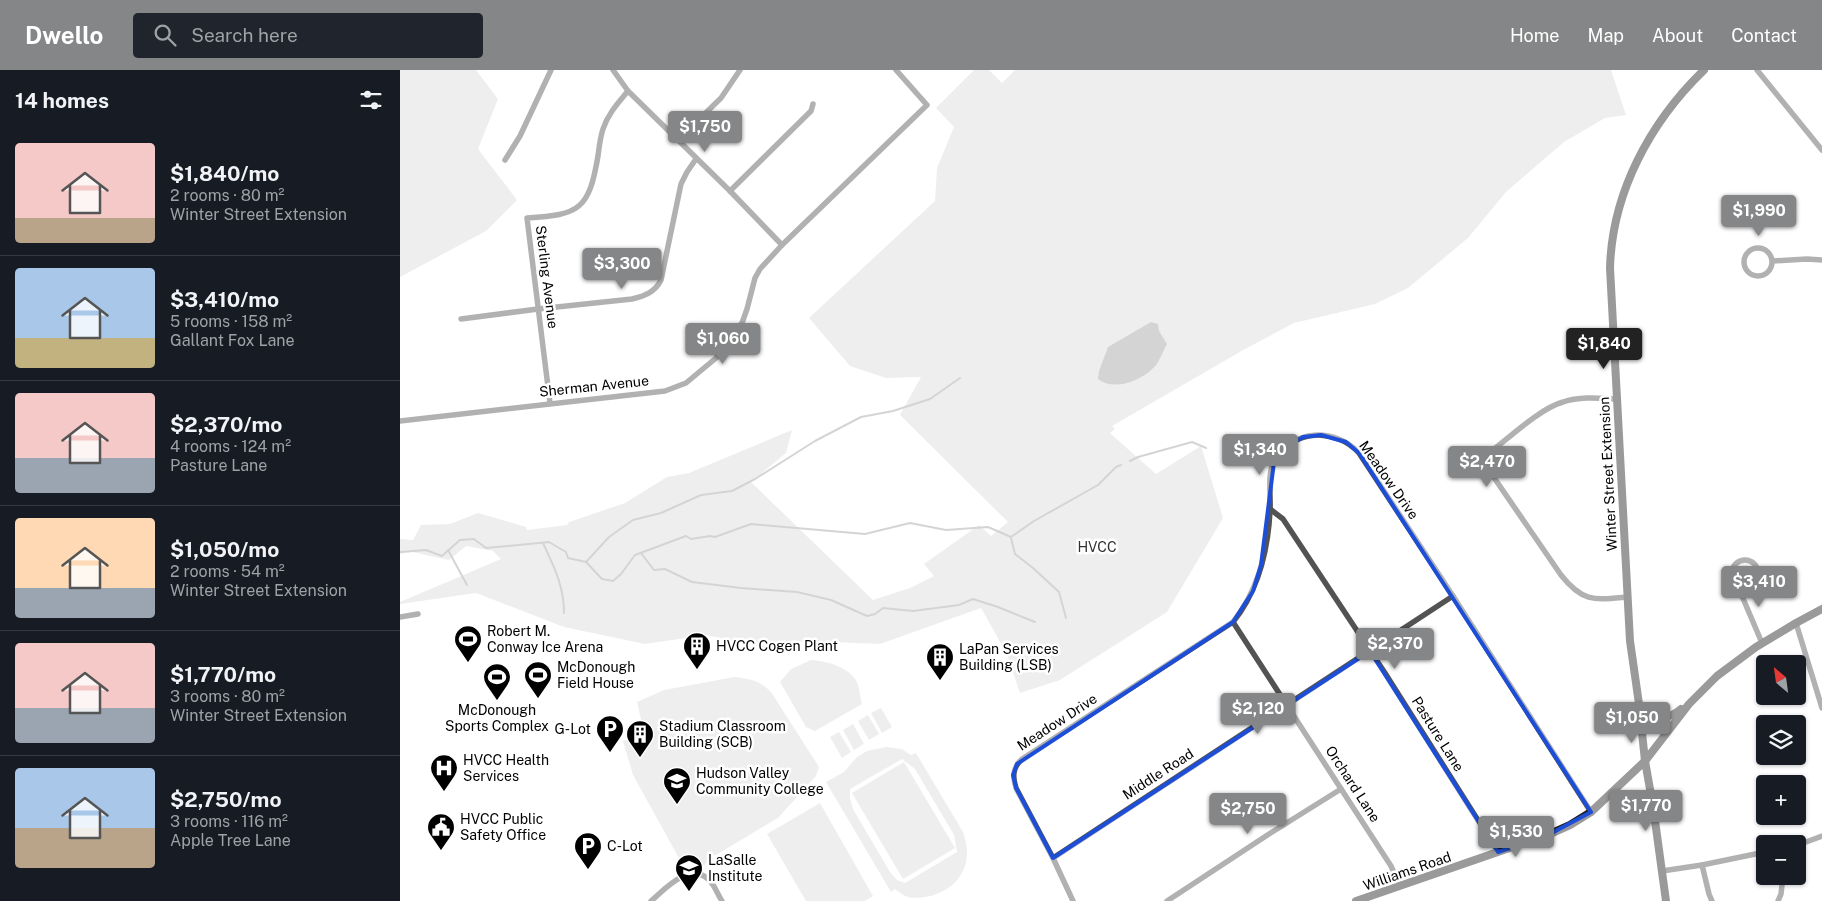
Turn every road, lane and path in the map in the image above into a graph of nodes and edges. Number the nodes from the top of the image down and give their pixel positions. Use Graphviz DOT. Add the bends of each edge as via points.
graph roads {
  1 [pos="551,70"];
  2 [pos="613,70"];
  3 [pos="740,70"];
  4 [pos="896,70"];
  5 [pos="1704,70"];
  6 [pos="1757,70"];
  7 [pos="628,91"];
  8 [pos="813,104"];
  9 [pos="678,140"];
  10 [pos="1822,150"];
  11 [pos="696,159"];
  12 [pos="505,160"];
  13 [pos="730,191"];
  14 [pos="782,246"];
  15 [pos="1822,260"];
  16 [pos="1773,261"];
  17 [pos="538,308"];
  18 [pos="461,319"];
  19 [pos="1616,399"];
  20 [pos="550,403"];
  21 [pos="400,421"];
  22 [pos="1270,509"];
  23 [pos="1736,582"];
  24 [pos="1453,596"];
  25 [pos="1627,597"];
  26 [pos="1822,609"];
  27 [pos="418,614"];
  28 [pos="400,617"];
  29 [pos="1233,622"];
  30 [pos="1796,623"];
  31 [pos="1762,643"];
  32 [pos="1370,651"];
  33 [pos="1286,704"];
  34 [pos="1639,704"];
  35 [pos="1689,704"];
  36 [pos="1822,708"];
  37 [pos="1645,761"];
  38 [pos="1341,789"];
  39 [pos="1591,812"];
  40 [pos="1822,836"];
  41 [pos="1806,842"];
  42 [pos="1498,852"];
  43 [pos="1756,854"];
  44 [pos="1053,858"];
  45 [pos="1702,865"];
  46 [pos="1662,871"];
  47 [pos="1782,885"];
  48 [pos="1400,886"];
  49 [pos="651,901"];
  50 [pos="722,901"];
  51 [pos="1072,901"];
  52 [pos="1167,901"];
  53 [pos="1356,901"];
  54 [pos="1666,901"];
  55 [pos="1712,901"];
  56 [pos="1778,901"];
  1 -- 12 [label="street"];
  2 -- 7 [label="street"];
  3 -- 9 [label="street" via="721,98"];
  4 -- 14 [label="street, Sherman Avenue" via="927,105"];
  5 -- 19 [label="main road, Winter Street Extension" via="1678,97 1654,130 1627,183 1614,228 1610,268"];
  6 -- 10 [label="street"];
  7 -- 9 [label="street"];
  7 -- 17 [label="street, Sterling Avenue" via="607,118 594,179 586,200 563,213 527,218"];
  8 -- 13 [label="street" via="811,110"];
  9 -- 11 [label="street"];
  11 -- 13 [label="street"];
  11 -- 17 [label="street" via="681,184 661,280 654,291 632,299"];
  13 -- 14 [label="street"];
  14 -- 20 [label="street, Sherman Avenue" via="755,278 742,323 735,334 716,358 686,383 665,391"];
  15 -- 16 [label="street"];
  16 -- 16 [label="street" via="1769,252 1761,247 1752,249 1744,260 1746,269 1758,276 1767,273"];
  17 -- 18 [label="street"];
  17 -- 20 [label="street, Sterling Avenue"];
  19 -- 25 [label="main road, Winter Street Extension"];
  19 -- 25 [label="street" via="1575,399 1555,405 1493,450 1488,455 1486,466 1573,589 1592,599"];
  20 -- 21 [label="street, Sherman Avenue"];
  22 -- 24 [label="street, Meadow Drive" via="1271,470 1288,446 1311,435 1341,440 1359,454"];
  22 -- 29 [label="street, Meadow Drive" via="1267,540 1253,591"];
  22 -- 32 [label="street, Pasture Lane" via="1283,519"];
  23 -- 23 [label="street" via="1752,584 1757,578 1758,569 1750,560 1737,563 1733,570"];
  23 -- 31 [label="street"];
  24 -- 32 [label="street, Middle Road"];
  24 -- 39 [label="street, Meadow Drive"];
  25 -- 34 [label="main road, Winter Street Extension"];
  26 -- 30 [label="main road"];
  27 -- 28 [label="street"];
  29 -- 33 [label="street, Orchard Lane"];
  29 -- 44 [label="street, Meadow Drive" via="1017,764 1013,775 1016,788"];
  30 -- 31 [label="main road"];
  30 -- 36 [label="street"];
  31 -- 35 [label="main road" via="1717,676"];
  32 -- 33 [label="street, Middle Road"];
  32 -- 42 [label="street, Pasture Lane"];
  33 -- 38 [label="street, Orchard Lane"];
  33 -- 44 [label="street, Middle Road"];
  34 -- 35 [label="main road" via="1651,715 1665,718"];
  34 -- 37 [label="main road, Winter Street Extension"];
  35 -- 37 [label="main road, Williams Road"];
  37 -- 39 [label="main road, Williams Road"];
  37 -- 46 [label="main road, Winter Street Extension"];
  38 -- 48 [label="street, Orchard Lane" via="1391,866"];
  38 -- 52 [label="street"];
  39 -- 42 [label="main road, Williams Road" via="1550,834"];
  40 -- 41 [label="street"];
  42 -- 48 [label="main road, Williams Road"];
  43 -- 45 [label="street"];
  44 -- 51 [label="street, Meadow Drive"];
  45 -- 46 [label="street"];
  45 -- 55 [label="street"];
  46 -- 54 [label="main road, Winter Street Extension"];
  47 -- 56 [label="street"];
  48 -- 53 [label="main road, Williams Road"];
  49 -- 50 [label="street" via="682,876 698,874 711,881"];
}
